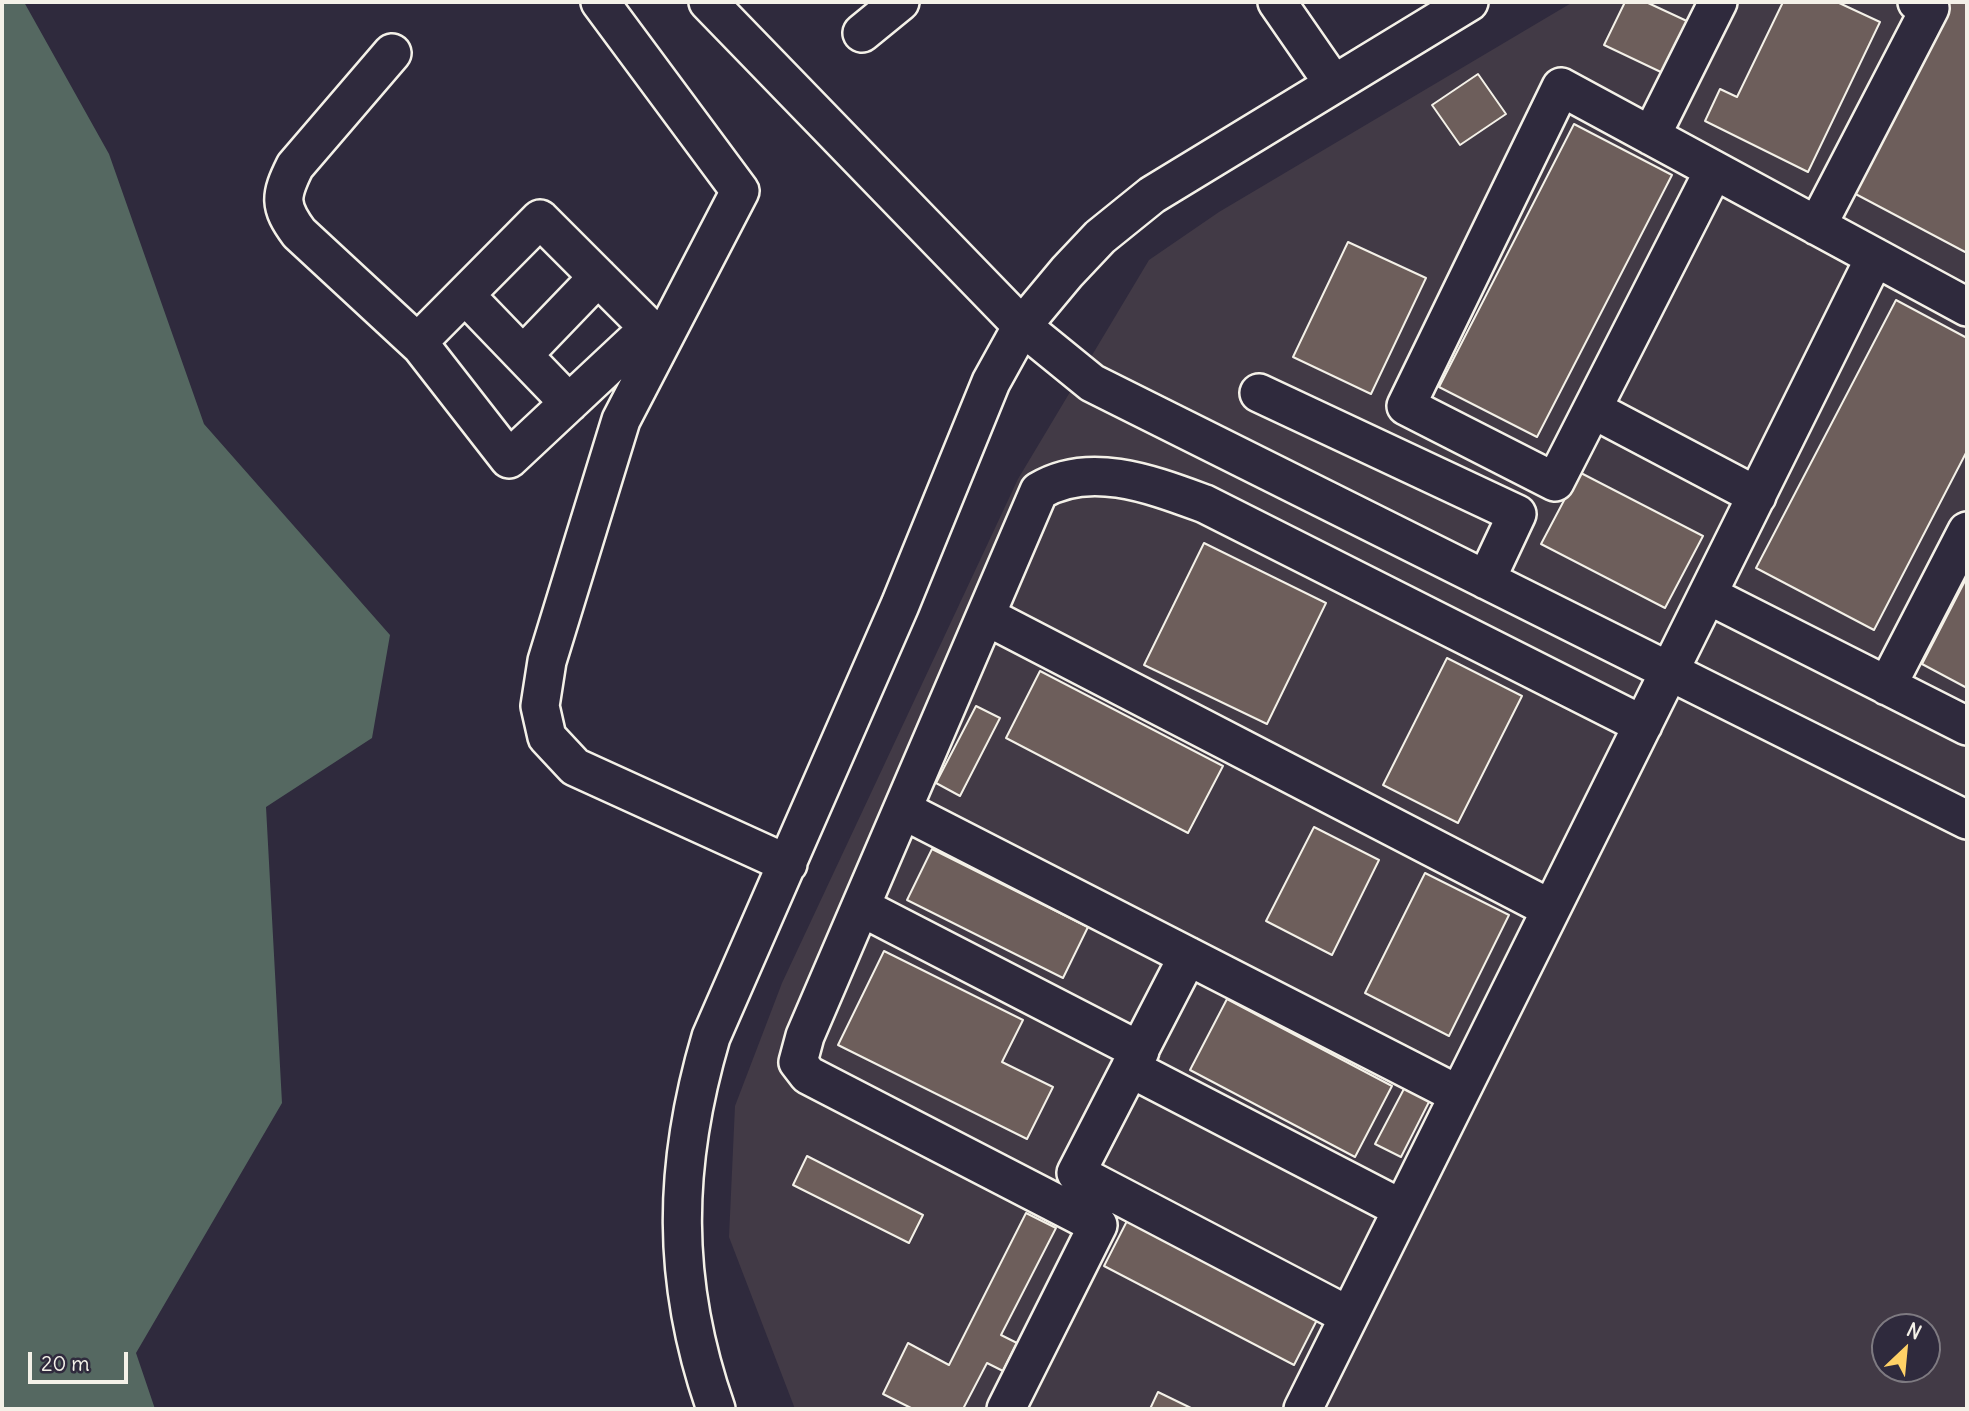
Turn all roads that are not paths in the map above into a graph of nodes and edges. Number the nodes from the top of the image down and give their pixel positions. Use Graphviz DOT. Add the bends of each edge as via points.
graph roads {
  1 [pos="600,2"];
  2 [pos="708,2"];
  3 [pos="900,2"];
  4 [pos="1278,2"];
  5 [pos="1469,2"];
  6 [pos="1718,2"];
  7 [pos="1917,2"];
  8 [pos="862,33"];
  9 [pos="392,53"];
  10 [pos="1334,83"];
  11 [pos="1651,136"];
  12 [pos="1714,170"];
  13 [pos="1817,226"];
  14 [pos="1875,257"];
  15 [pos="598,277"];
  16 [pos="466,295"];
  17 [pos="1967,307"];
  18 [pos="1022,326"];
  19 [pos="657,332"];
  20 [pos="418,342"];
  21 [pos="523,355"];
  22 [pos="1259,393"];
  23 [pos="569,403"];
  24 [pos="1594,410"];
  25 [pos="1757,496"];
  26 [pos="1967,531"];
  27 [pos="1486,580"];
  28 [pos="1708,595"];
  29 [pos="986,616"];
  30 [pos="1670,671"];
  31 [pos="1887,686"];
  32 [pos="1643,725"];
  33 [pos="1967,726"];
  34 [pos="903,810"];
  35 [pos="1967,820"];
  36 [pos="788,864"];
  37 [pos="861,907"];
  38 [pos="1552,909"];
  39 [pos="1188,956"];
  40 [pos="1135,1060"];
  41 [pos="1459,1095"];
  42 [pos="1076,1173"];
  43 [pos="1059,1205"];
  44 [pos="1402,1209"];
  45 [pos="1349,1316"];
  46 [pos="716,1409"];
  47 [pos="1006,1409"];
  48 [pos="1303,1409"];
  1 -- 19 [label="street" via="740,191"];
  2 -- 18 [label="street"];
  3 -- 8 [label="street"];
  4 -- 10 [label="street"];
  5 -- 10 [label="street"];
  6 -- 11 [label="street"];
  7 -- 13 [label="street" via="1930,8"];
  9 -- 20 [label="street" via="295,166 284,188 284,212 299,233"];
  10 -- 18 [label="street" via="1152,195 1084,254"];
  11 -- 12 [label="street"];
  11 -- 24 [label="street" via="1561,88 1406,406 1555,482"];
  12 -- 13 [label="street"];
  12 -- 24 [label="street"];
  13 -- 14 [label="street"];
  14 -- 17 [label="street"];
  14 -- 25 [label="street"];
  15 -- 16 [label="street" via="540,219"];
  15 -- 19 [label="street"];
  15 -- 21 [label="street"];
  16 -- 20 [label="street"];
  16 -- 21 [label="street"];
  18 -- 27 [label="street" via="1092,383"];
  18 -- 36 [label="street" via="992,382"];
  19 -- 23 [label="street"];
  19 -- 36 [label="street" via="621,420 547,661 540,706 547,737 575,767"];
  20 -- 23 [label="street" via="509,459"];
  21 -- 23 [label="street"];
  22 -- 27 [label="street" via="1517,514"];
  24 -- 25 [label="street"];
  25 -- 28 [label="street"];
  26 -- 31 [label="street"];
  27 -- 30 [label="street"];
  28 -- 30 [label="street"];
  28 -- 31 [label="street"];
  29 -- 32 [label="street" via="1040,491 1060,478 1100,475 1162,488 1205,504"];
  29 -- 34 [label="street"];
  29 -- 38 [label="street"];
  30 -- 32 [label="street"];
  30 -- 35 [label="street"];
  31 -- 33 [label="street"];
  32 -- 38 [label="street"];
  34 -- 37 [label="street"];
  34 -- 39 [label="street"];
  36 -- 46 [label="street" via="711,1037 685,1150 681,1207 687,1290 693,1336"];
  37 -- 40 [label="street"];
  37 -- 43 [label="street" via="798,1062 808,1074"];
  38 -- 41 [label="street"];
  39 -- 40 [label="street"];
  39 -- 41 [label="street"];
  40 -- 42 [label="street"];
  40 -- 44 [label="street"];
  41 -- 44 [label="street"];
  42 -- 43 [label="street"];
  42 -- 45 [label="street"];
  43 -- 47 [label="street" via="1098,1225"];
  44 -- 45 [label="street"];
  45 -- 48 [label="street"];
}
